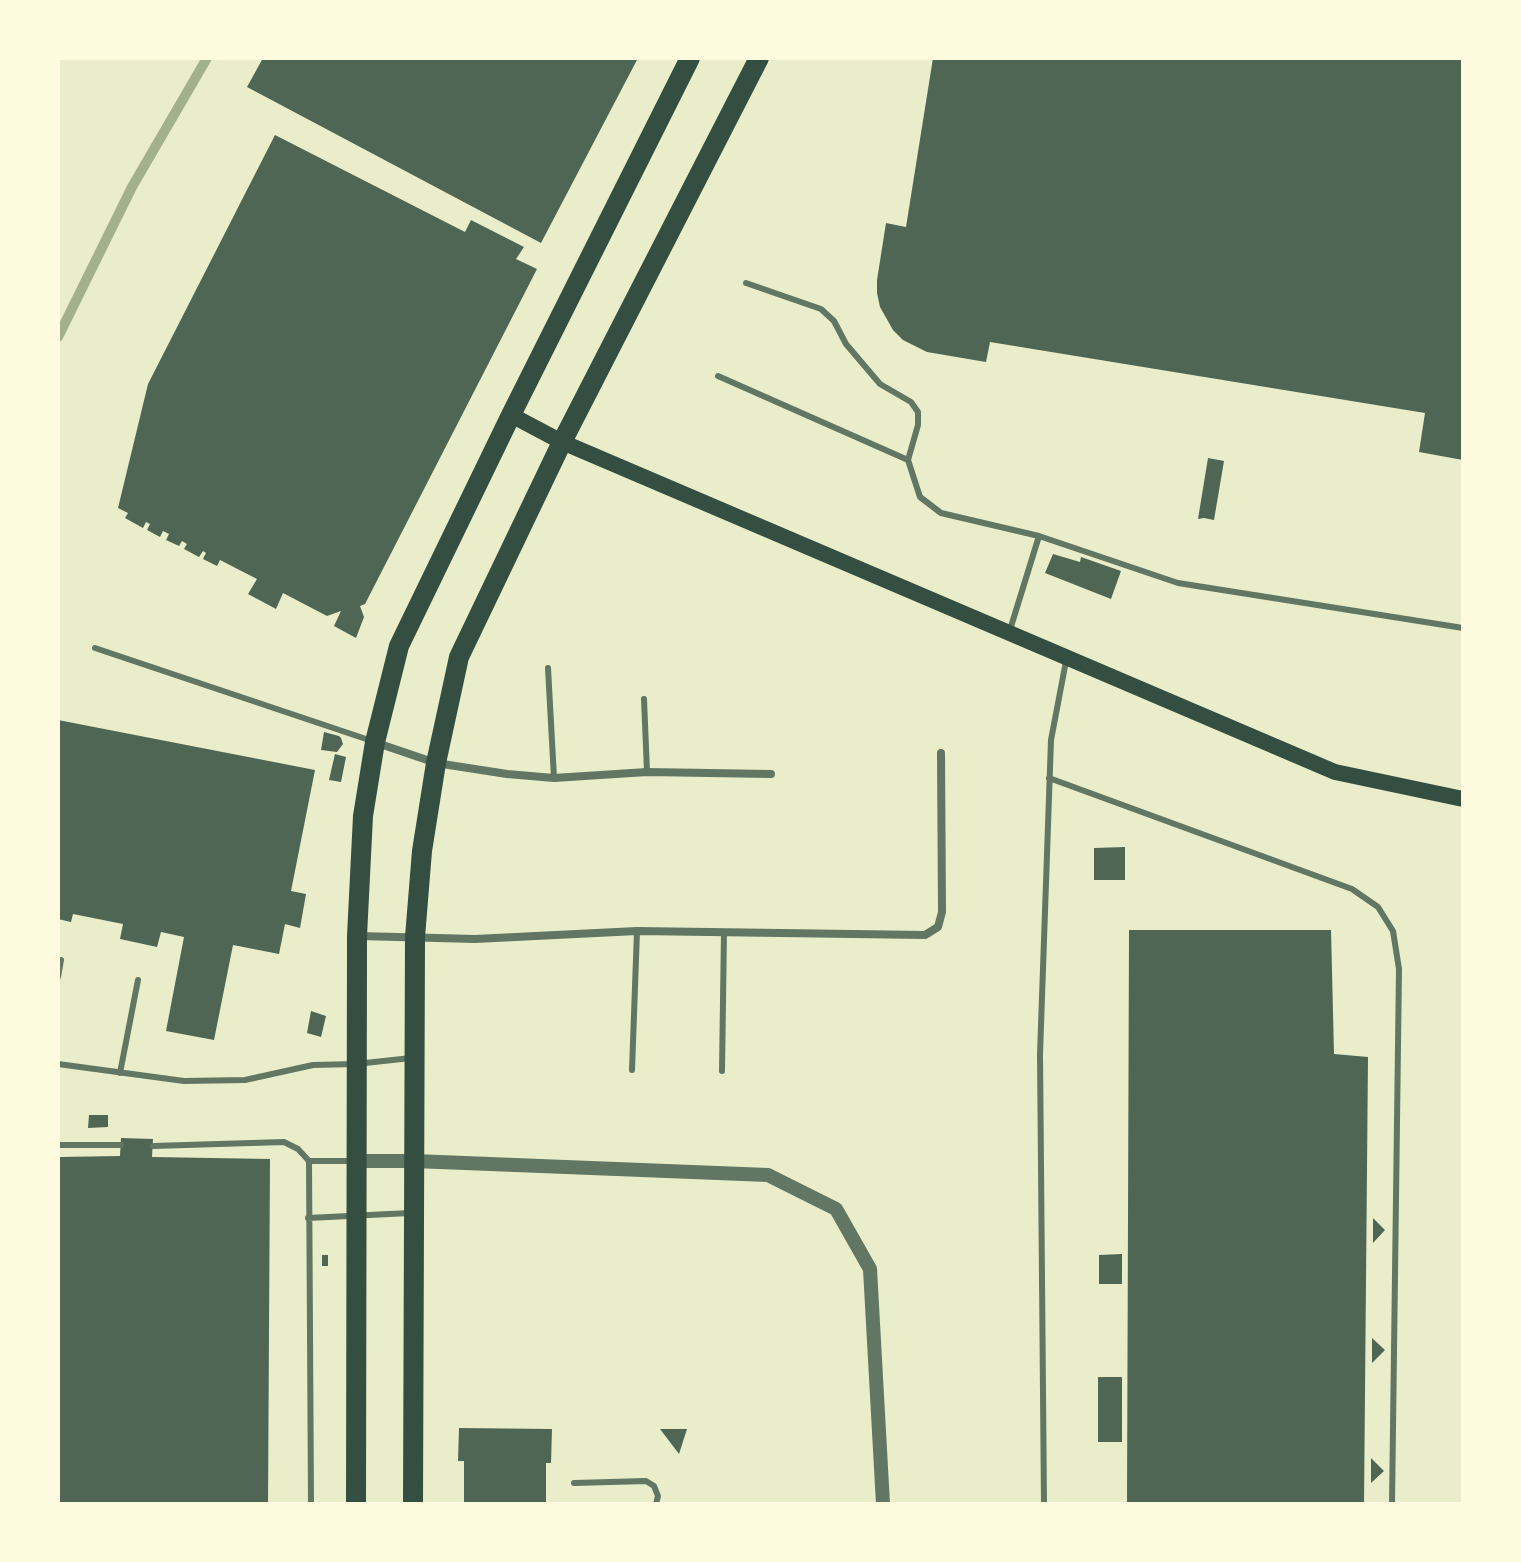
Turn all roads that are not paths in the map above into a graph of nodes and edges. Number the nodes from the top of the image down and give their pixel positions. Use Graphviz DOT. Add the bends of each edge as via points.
graph roads {
  1 [pos="690,58"];
  2 [pos="759,58"];
  3 [pos="746,283"];
  4 [pos="718,376"];
  5 [pos="511,415"];
  6 [pos="562,442"];
  7 [pos="908,460"];
  8 [pos="1039,536"];
  9 [pos="1463,628"];
  10 [pos="1009,633"];
  11 [pos="95,648"];
  12 [pos="1067,657"];
  13 [pos="548,668"];
  14 [pos="644,699"];
  15 [pos="375,742"];
  16 [pos="941,753"];
  17 [pos="436,763"];
  18 [pos="647,772"];
  19 [pos="771,774"];
  20 [pos="554,778"];
  21 [pos="1049,778"];
  22 [pos="1463,799"];
  23 [pos="637,931"];
  24 [pos="724,932"];
  25 [pos="357,936"];
  26 [pos="415,937"];
  27 [pos="61,960"];
  28 [pos="58,977"];
  29 [pos="138,980"];
  30 [pos="415,1058"];
  31 [pos="58,1064"];
  32 [pos="356,1064"];
  33 [pos="632,1070"];
  34 [pos="722,1071"];
  35 [pos="120,1073"];
  36 [pos="58,1145"];
  37 [pos="121,1145"];
  38 [pos="153,1146"];
  39 [pos="309,1161"];
  40 [pos="356,1161"];
  41 [pos="414,1161"];
  42 [pos="414,1213"];
  43 [pos="357,1215"];
  44 [pos="308,1218"];
  45 [pos="574,1483"];
  46 [pos="311,1504"];
  47 [pos="356,1504"];
  48 [pos="413,1504"];
  49 [pos="656,1504"];
  50 [pos="883,1504"];
  51 [pos="1044,1504"];
  52 [pos="1392,1504"];
  1 -- 5 [label="main road"];
  2 -- 6 [label="main road"];
  3 -- 7 [label="lane" via="821,309 880,384 911,402 918,425"];
  4 -- 7 [label="lane"];
  5 -- 6 [label="main road"];
  5 -- 15 [label="main road" via="399,646"];
  6 -- 10 [label="main road"];
  6 -- 17 [label="main road" via="459,657"];
  7 -- 8 [label="lane" via="920,497 941,513"];
  8 -- 9 [label="lane" via="1178,583"];
  8 -- 10 [label="lane"];
  10 -- 12 [label="main road"];
  11 -- 15 [label="lane"];
  12 -- 21 [label="lane"];
  12 -- 22 [label="main road" via="1335,772"];
  13 -- 20 [label="lane"];
  14 -- 18 [label="lane"];
  15 -- 17 [label="street"];
  15 -- 25 [label="main road" via="363,816"];
  16 -- 24 [label="street" via="938,927 925,935"];
  17 -- 20 [label="street"];
  17 -- 26 [label="main road"];
  18 -- 19 [label="street"];
  18 -- 20 [label="street"];
  21 -- 51 [label="lane" via="1040,1054"];
  21 -- 52 [label="lane" via="1352,889 1378,907 1393,931 1399,969"];
  23 -- 24 [label="street"];
  23 -- 26 [label="street"];
  23 -- 33 [label="lane"];
  24 -- 34 [label="lane"];
  25 -- 26 [label="street"];
  25 -- 32 [label="main road"];
  26 -- 30 [label="main road"];
  27 -- 28 [label="lane"];
  29 -- 35 [label="lane"];
  30 -- 32 [label="lane"];
  30 -- 41 [label="main road"];
  31 -- 35 [label="lane"];
  32 -- 35 [label="lane" via="313,1065 245,1080 184,1081"];
  32 -- 40 [label="main road"];
  36 -- 37 [label="lane"];
  38 -- 39 [label="lane" via="284,1142"];
  39 -- 40 [label="lane"];
  39 -- 44 [label="lane"];
  40 -- 41 [label="street"];
  40 -- 43 [label="main road"];
  41 -- 42 [label="main road"];
  41 -- 50 [label="street" via="768,1175 836,1209 870,1269"];
  42 -- 43 [label="lane"];
  42 -- 48 [label="main road"];
  43 -- 44 [label="lane"];
  43 -- 47 [label="main road"];
  44 -- 46 [label="lane"];
  45 -- 49 [label="lane" via="646,1481 654,1486"];
}
